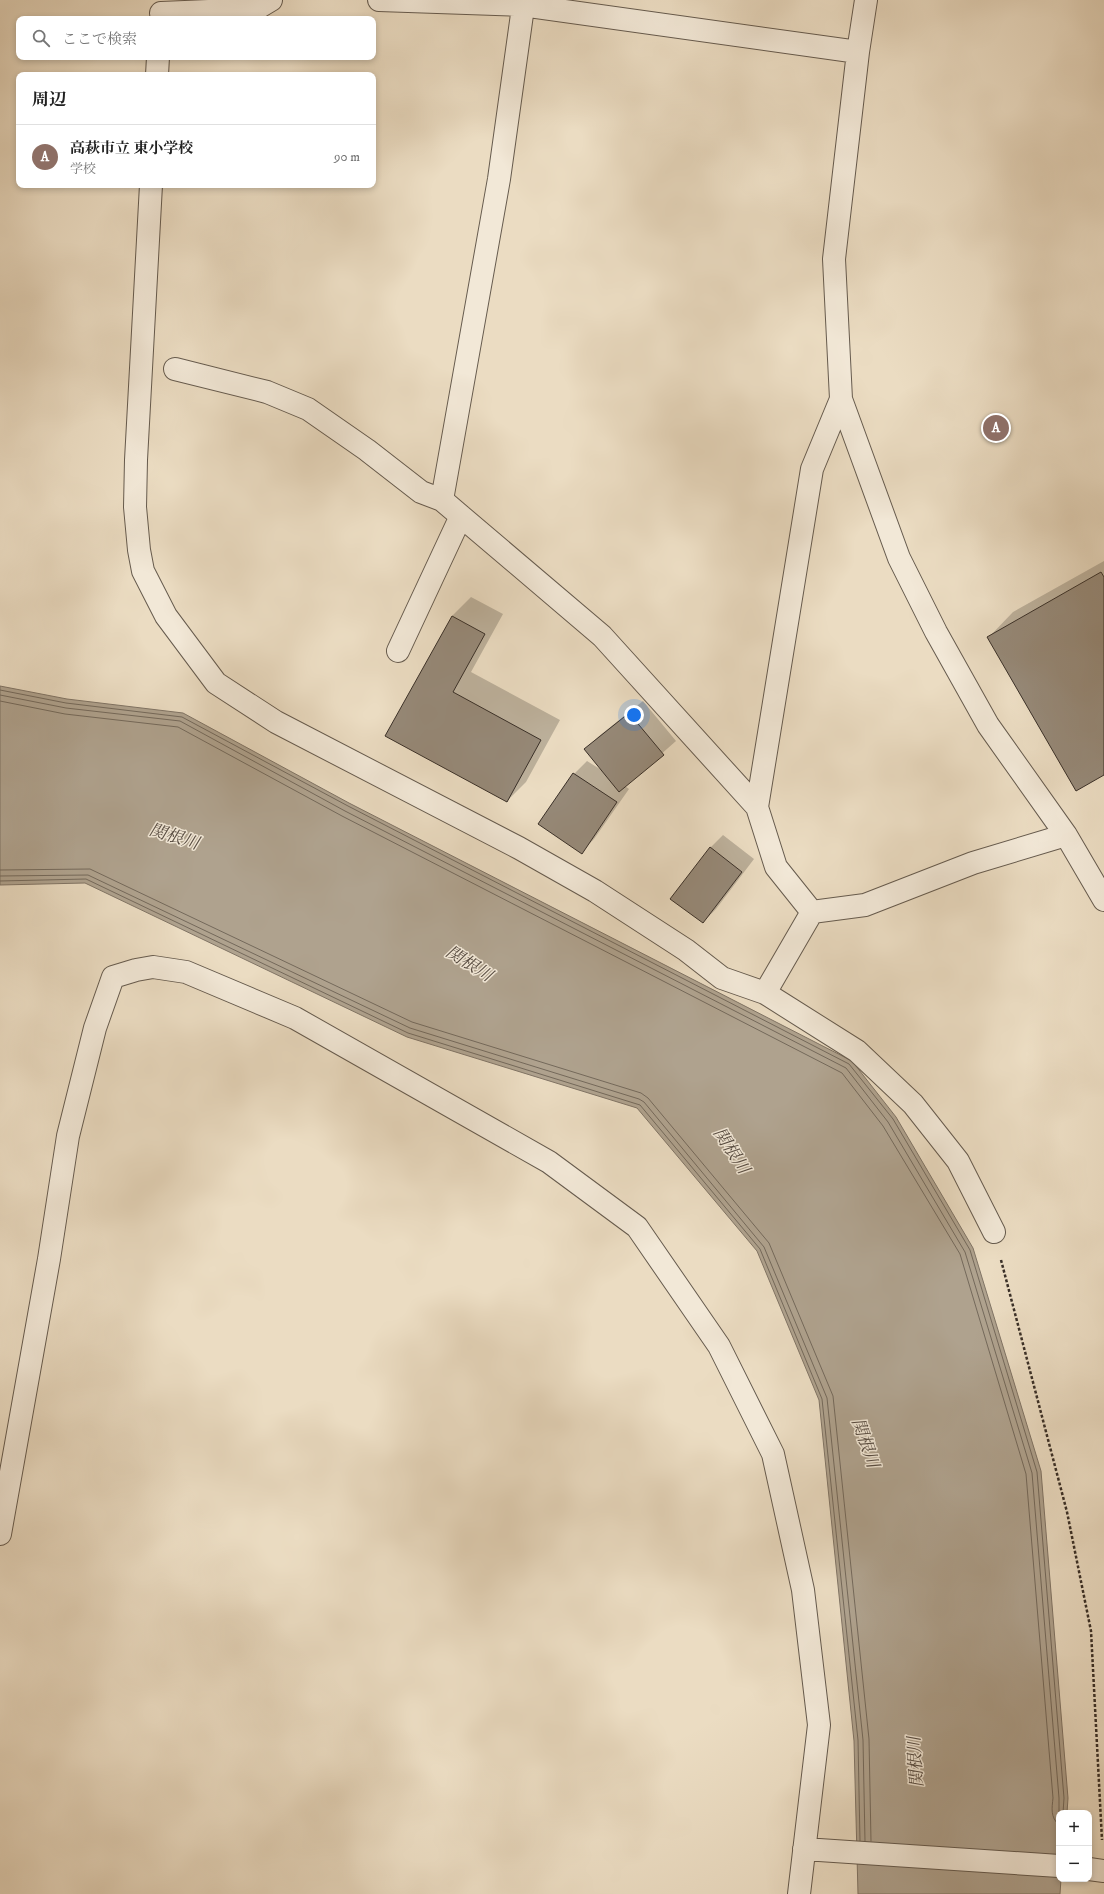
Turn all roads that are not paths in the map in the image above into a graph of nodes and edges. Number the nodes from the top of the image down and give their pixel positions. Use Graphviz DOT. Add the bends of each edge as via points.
graph roads {
  1 [pos="271,0"];
  2 [pos="379,0"];
  3 [pos="866,0"];
  4 [pos="523,3"];
  5 [pos="161,11"];
  6 [pos="858,52"];
  7 [pos="158,60"];
  8 [pos="157,72"];
  9 [pos="151,188"];
  10 [pos="175,369"];
  11 [pos="841,399"];
  12 [pos="442,500"];
  13 [pos="461,516"];
  14 [pos="398,651"];
  15 [pos="758,807"];
  16 [pos="1066,835"];
  17 [pos="1104,900"];
  18 [pos="812,912"];
  19 [pos="765,993"];
  20 [pos="994,1232"];
  21 [pos="0,1534"];
  22 [pos="804,1849"];
  23 [pos="1056,1866"];
  24 [pos="1092,1869"];
  25 [pos="1104,1871"];
  26 [pos="799,1894"];
  1 -- 5 [label="street" via="256,9"];
  2 -- 4 [label="street"];
  3 -- 6 [label="street"];
  4 -- 6 [label="street"];
  4 -- 12 [label="street" via="499,179"];
  6 -- 11 [label="street" via="834,260"];
  7 -- 8 [label="street"];
  9 -- 19 [label="street" via="136,460 135,507 139,550 144,571 166,616 216,683 276,722 519,848 594,891 686,950 722,978"];
  10 -- 12 [label="street" via="267,392 308,409 421,492"];
  11 -- 15 [label="street" via="812,469"];
  11 -- 16 [label="street" via="899,558 936,632 988,725"];
  12 -- 13 [label="street"];
  13 -- 14 [label="street"];
  13 -- 15 [label="street" via="602,636"];
  15 -- 18 [label="street" via="776,868"];
  16 -- 17 [label="street"];
  16 -- 18 [label="street" via="973,863 865,904"];
  18 -- 19 [label="street"];
  19 -- 20 [label="street" via="857,1051 914,1104 958,1161"];
  21 -- 22 [label="street" via="68,1136 95,1028 113,977 153,968 186,972 295,1018 322,1033 549,1162 637,1227 719,1346 773,1454 803,1590 819,1725"];
  22 -- 23 [label="street"];
  22 -- 26 [label="street"];
  24 -- 25 [label="street"];
}
